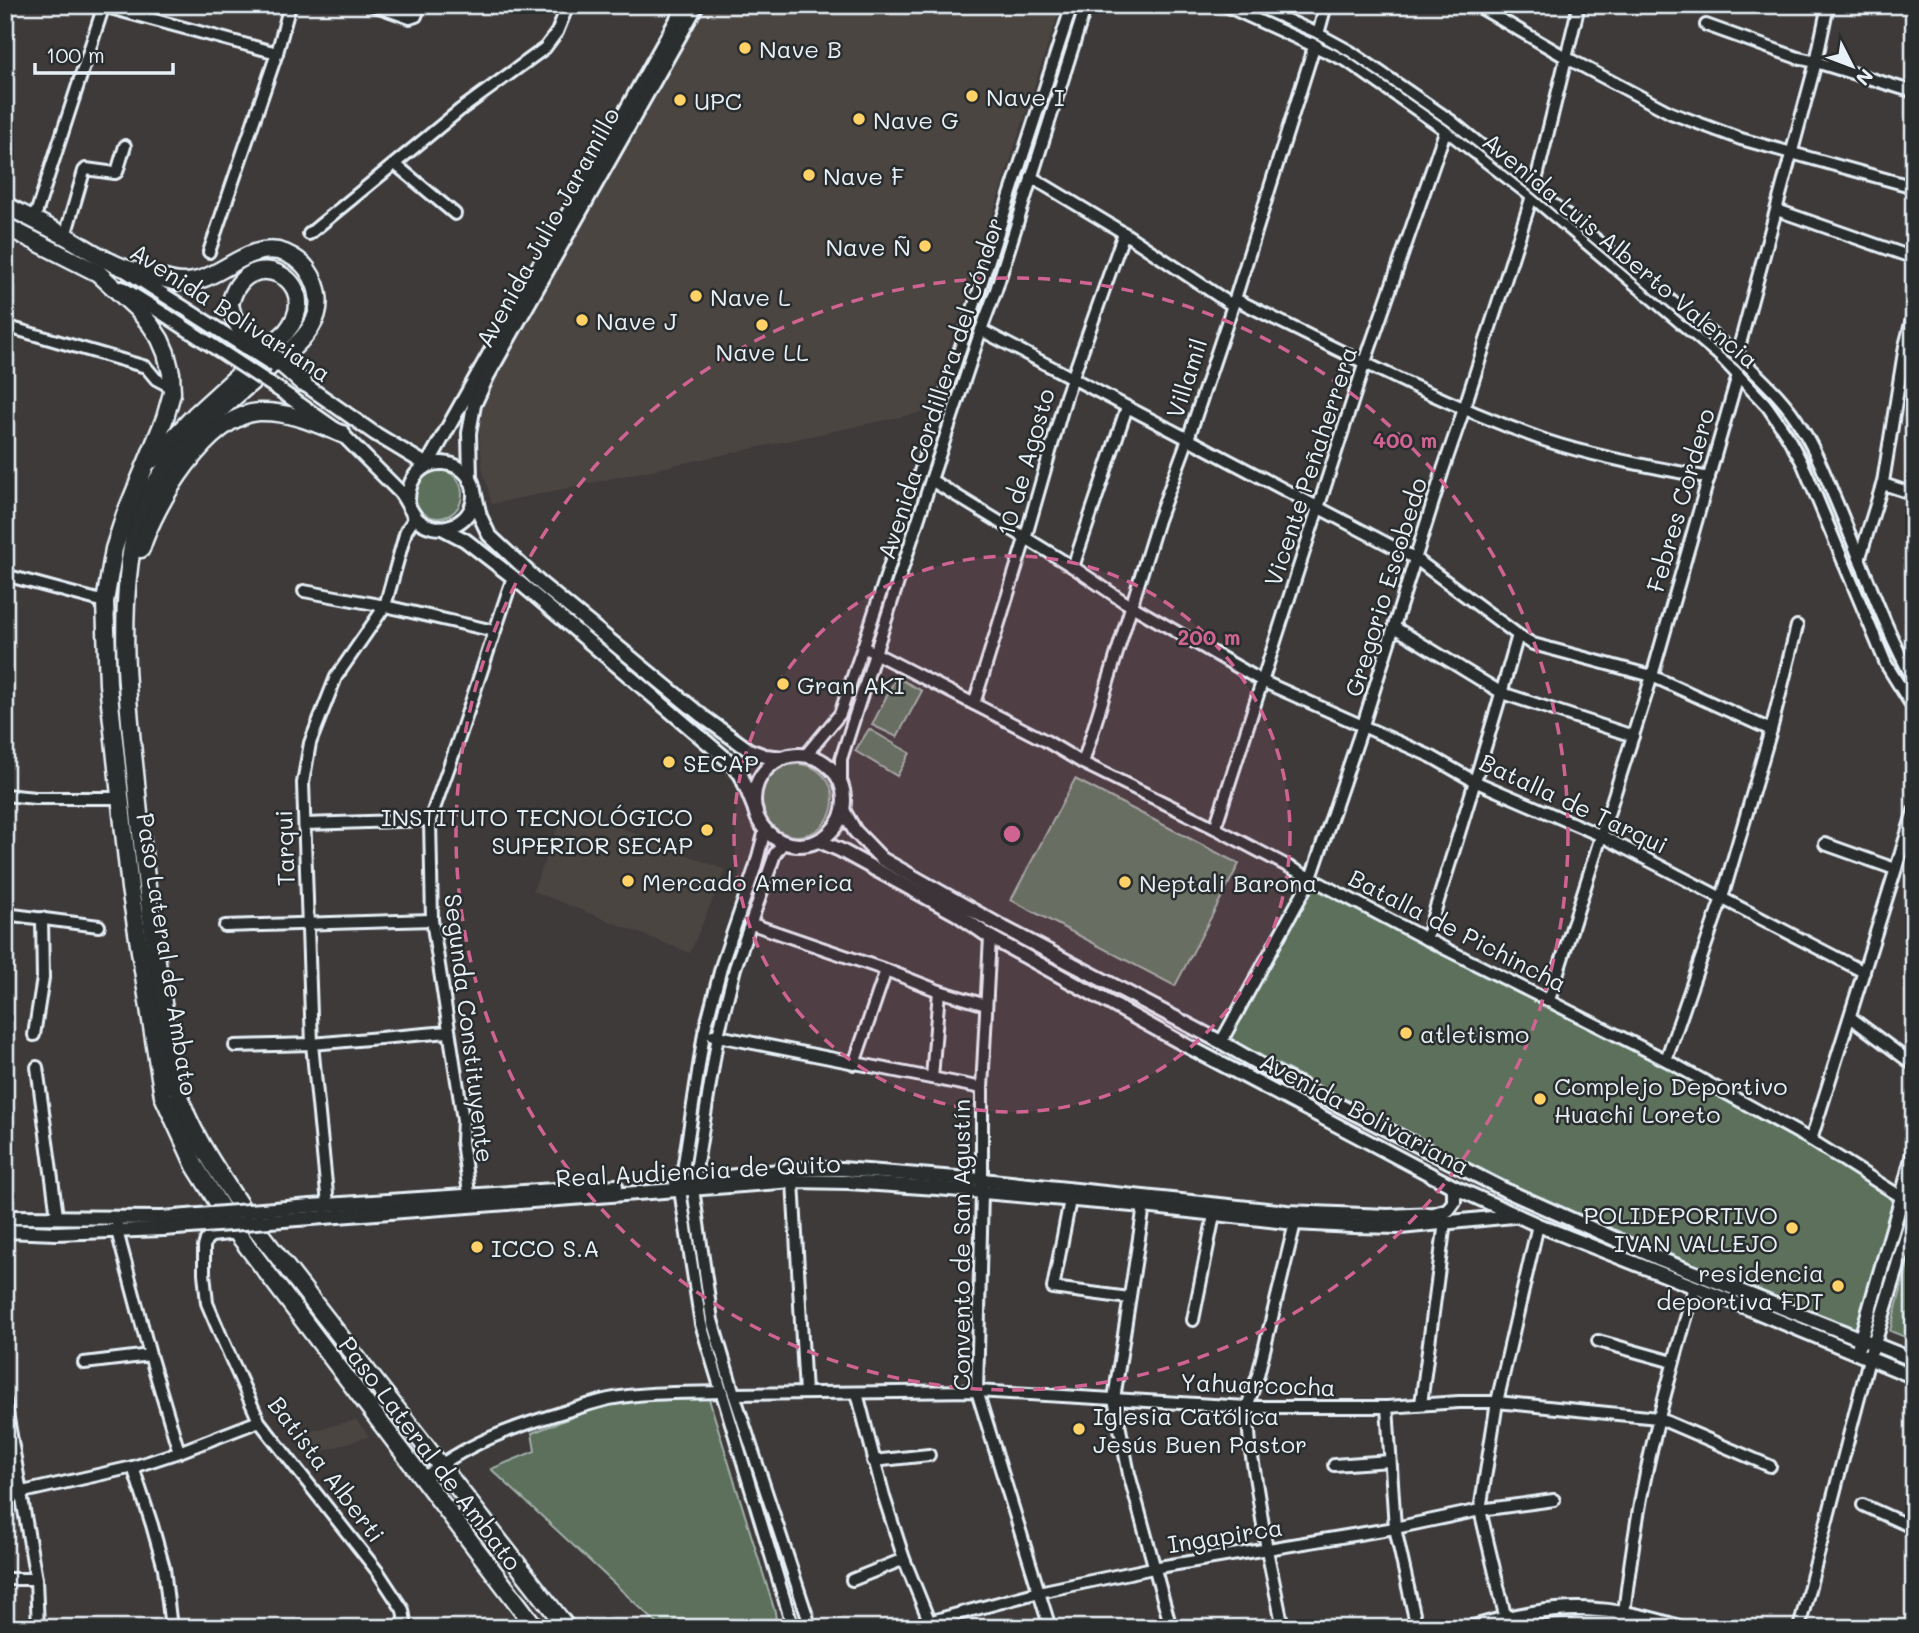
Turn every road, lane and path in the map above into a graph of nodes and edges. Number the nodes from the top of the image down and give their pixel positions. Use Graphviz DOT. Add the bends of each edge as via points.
graph roads {
  1 [pos="290,5"];
  2 [pos="373,5"];
  3 [pos="420,5"];
  4 [pos="568,5"];
  5 [pos="685,5"];
  6 [pos="697,5"];
  7 [pos="1072,5"];
  8 [pos="1086,5"];
  9 [pos="1224,5"];
  10 [pos="1254,5"];
  11 [pos="1326,5"];
  12 [pos="1476,5"];
  13 [pos="1579,5"];
  14 [pos="1828,5"];
  15 [pos="102,6"];
  16 [pos="1706,25"];
  17 [pos="1316,40"];
  18 [pos="277,53"];
  19 [pos="1567,58"];
  20 [pos="1816,62"];
  21 [pos="1914,92"];
  22 [pos="1449,125"];
  23 [pos="125,146"];
  24 [pos="1790,154"];
  25 [pos="395,164"];
  26 [pos="1031,177"];
  27 [pos="1914,187"];
  28 [pos="1533,192"];
  29 [pos="5,205"];
  30 [pos="1777,210"];
  31 [pos="455,214"];
  32 [pos="34,220"];
  33 [pos="5,226"];
  34 [pos="1124,233"];
  35 [pos="309,234"];
  36 [pos="65,236"];
  37 [pos="209,253"];
  38 [pos="1914,258"];
  39 [pos="119,266"];
  40 [pos="98,273"];
  41 [pos="1233,302"];
  42 [pos="1914,312"];
  43 [pos="5,326"];
  44 [pos="981,330"];
  45 [pos="1737,355"];
  46 [pos="1365,362"];
  47 [pos="1738,375"];
  48 [pos="295,377"];
  49 [pos="1072,378"];
  50 [pos="172,387"];
  51 [pos="1127,407"];
  52 [pos="1464,409"];
  53 [pos="342,434"];
  54 [pos="1188,439"];
  55 [pos="427,465"];
  56 [pos="143,470"];
  57 [pos="1709,478"];
  58 [pos="931,480"];
  59 [pos="1883,484"];
  60 [pos="472,485"];
  61 [pos="1914,494"];
  62 [pos="408,502"];
  63 [pos="1318,508"];
  64 [pos="415,517"];
  65 [pos="442,528"];
  66 [pos="1025,538"];
  67 [pos="1860,557"];
  68 [pos="1416,559"];
  69 [pos="1073,567"];
  70 [pos="5,575"];
  71 [pos="513,577"];
  72 [pos="304,591"];
  73 [pos="126,594"];
  74 [pos="106,602"];
  75 [pos="385,606"];
  76 [pos="1130,606"];
  77 [pos="1797,626"];
  78 [pos="1394,627"];
  79 [pos="494,631"];
  80 [pos="1518,635"];
  81 [pos="863,648"];
  82 [pos="875,654"];
  83 [pos="1652,676"];
  84 [pos="1262,681"];
  85 [pos="1914,681"];
  86 [pos="1502,693"];
  87 [pos="974,705"];
  88 [pos="1914,709"];
  89 [pos="1363,726"];
  90 [pos="1771,730"];
  91 [pos="1633,736"];
  92 [pos="805,756"];
  93 [pos="784,758"];
  94 [pos="1083,763"];
  95 [pos="1474,781"];
  96 [pos="841,784"];
  97 [pos="5,795"];
  98 [pos="120,799"];
  99 [pos="843,810"];
  100 [pos="1914,811"];
  101 [pos="756,812"];
  102 [pos="430,820"];
  103 [pos="305,824"];
  104 [pos="1215,828"];
  105 [pos="765,830"];
  106 [pos="1602,836"];
  107 [pos="819,841"];
  108 [pos="783,842"];
  109 [pos="1825,844"];
  110 [pos="1895,869"];
  111 [pos="1311,878"];
  112 [pos="1722,898"];
  113 [pos="5,914"];
  114 [pos="41,918"];
  115 [pos="432,920"];
  116 [pos="307,923"];
  117 [pos="752,923"];
  118 [pos="99,926"];
  119 [pos="225,926"];
  120 [pos="990,937"];
  121 [pos="1426,939"];
  122 [pos="886,970"];
  123 [pos="1864,972"];
  124 [pos="939,991"];
  125 [pos="1549,1000"];
  126 [pos="986,1005"];
  127 [pos="1850,1017"];
  128 [pos="449,1032"];
  129 [pos="704,1033"];
  130 [pos="34,1035"];
  131 [pos="718,1035"];
  132 [pos="1221,1042"];
  133 [pos="312,1044"];
  134 [pos="235,1046"];
  135 [pos="1666,1060"];
  136 [pos="854,1064"];
  137 [pos="1914,1065"];
  138 [pos="37,1067"];
  139 [pos="932,1078"];
  140 [pos="982,1088"];
  141 [pos="691,1114"];
  142 [pos="705,1115"];
  143 [pos="1811,1140"];
  144 [pos="1914,1150"];
  145 [pos="793,1181"];
  146 [pos="687,1185"];
  147 [pos="982,1186"];
  148 [pos="1454,1187"];
  149 [pos="1902,1198"];
  150 [pos="470,1199"];
  151 [pos="1070,1200"];
  152 [pos="328,1204"];
  153 [pos="1914,1205"];
  154 [pos="1144,1206"];
  155 [pos="311,1212"];
  156 [pos="1914,1213"];
  157 [pos="1214,1215"];
  158 [pos="57,1216"];
  159 [pos="1517,1216"];
  160 [pos="5,1217"];
  161 [pos="1443,1217"];
  162 [pos="1295,1223"];
  163 [pos="116,1225"];
  164 [pos="1538,1226"];
  165 [pos="5,1231"];
  166 [pos="237,1233"];
  167 [pos="1695,1287"];
  168 [pos="1129,1298"];
  169 [pos="1194,1320"];
  170 [pos="1861,1338"];
  171 [pos="1598,1341"];
  172 [pos="1875,1343"];
  173 [pos="150,1355"];
  174 [pos="1863,1357"];
  175 [pos="1914,1360"];
  176 [pos="1673,1362"];
  177 [pos="84,1363"];
  178 [pos="1914,1377"];
  179 [pos="977,1391"];
  180 [pos="722,1392"];
  181 [pos="804,1393"];
  182 [pos="857,1393"];
  183 [pos="734,1394"];
  184 [pos="1114,1399"];
  185 [pos="5,1401"];
  186 [pos="1497,1402"];
  187 [pos="1421,1404"];
  188 [pos="1247,1407"];
  189 [pos="1387,1407"];
  190 [pos="1658,1418"];
  191 [pos="259,1421"];
  192 [pos="178,1452"];
  193 [pos="929,1455"];
  194 [pos="873,1461"];
  195 [pos="1390,1461"];
  196 [pos="440,1464"];
  197 [pos="1334,1465"];
  198 [pos="1770,1466"];
  199 [pos="133,1467"];
  200 [pos="422,1480"];
  201 [pos="20,1494"];
  202 [pos="5,1496"];
  203 [pos="1554,1500"];
  204 [pos="1863,1506"];
  205 [pos="1480,1510"];
  206 [pos="1395,1528"];
  207 [pos="1914,1528"];
  208 [pos="1267,1550"];
  209 [pos="904,1559"];
  210 [pos="1153,1568"];
  211 [pos="5,1579"];
  212 [pos="36,1579"];
  213 [pos="852,1580"];
  214 [pos="1039,1592"];
  215 [pos="1623,1613"];
  216 [pos="1507,1622"];
  217 [pos="931,1624"];
  218 [pos="38,1628"];
  219 [pos="171,1628"];
  220 [pos="406,1628"];
  221 [pos="536,1628"];
  222 [pos="567,1628"];
  223 [pos="793,1628"];
  224 [pos="811,1628"];
  225 [pos="906,1628"];
  226 [pos="1050,1628"];
  227 [pos="1171,1628"];
  228 [pos="1283,1628"];
  229 [pos="1417,1628"];
  230 [pos="1470,1628"];
  231 [pos="1540,1628"];
  232 [pos="1640,1628"];
  233 [pos="1682,1628"];
  234 [pos="1799,1628"];
  1 -- 18 [label="street"];
  2 -- 3 [label="street" via="410,18 416,16"];
  4 -- 25 [label="street" via="545,48"];
  5 -- 55 [label="main road, Avenida Julio Jaramillo"];
  6 -- 60 [label="main road, Avenida Julio Jaramillo" via="488,375 474,405 469,433"];
  7 -- 81 [label="street, Avenida Cordillera del Cóndor"];
  8 -- 26 [label="street, Avenida Cordillera del Cóndor"];
  9 -- 17 [label="street, Avenida Luis Alberto Valencia"];
  10 -- 17 [label="street, Avenida Luis Alberto Valencia"];
  11 -- 17 [label="street, Villamil"];
  12 -- 19 [label="street"];
  13 -- 19 [label="street, Gregorio Escobedo"];
  14 -- 20 [label="street, Febres Cordero"];
  15 -- 18 [label="street"];
  15 -- 32 [label="street"];
  16 -- 20 [label="street"];
  17 -- 22 [label="street, Avenida Luis Alberto Valencia"];
  17 -- 41 [label="street, Villamil"];
  18 -- 37 [label="street"];
  19 -- 24 [label="street" via="1671,113"];
  19 -- 28 [label="street, Gregorio Escobedo"];
  20 -- 21 [label="street"];
  20 -- 24 [label="street, Febres Cordero"];
  22 -- 28 [label="street, Avenida Luis Alberto Valencia"];
  22 -- 46 [label="street, Vicente Peñaherrera"];
  23 -- 36 [label="street" via="117,172 84,171"];
  24 -- 27 [label="street"];
  24 -- 30 [label="street, Febres Cordero"];
  25 -- 31 [label="street"];
  25 -- 35 [label="street"];
  26 -- 34 [label="street"];
  26 -- 44 [label="street, Avenida Cordillera del Cóndor"];
  28 -- 45 [label="street, Avenida Luis Alberto Valencia"];
  28 -- 47 [label="street, Avenida Luis Alberto Valencia"];
  28 -- 52 [label="street, Gregorio Escobedo"];
  29 -- 32 [label="highway, Avenida Bolivariana"];
  30 -- 38 [label="street"];
  30 -- 45 [label="street, Febres Cordero"];
  32 -- 36 [label="highway, Avenida Bolivariana"];
  33 -- 40 [label="highway, Avenida Bolivariana"];
  34 -- 41 [label="street"];
  34 -- 49 [label="street, 10 de Agosto"];
  36 -- 39 [label="highway, Avenida Bolivariana"];
  39 -- 48 [label="main road, Avenida Bolivariana, bridge"];
  39 -- 73 [label="highway" via="187,282 208,277 255,253 279,251 302,262 320,297 306,334 197,430 151,491 136,528"];
  40 -- 50 [label="highway" via="136,308 160,339"];
  40 -- 53 [label="main road, Avenida Bolivariana, bridge"];
  41 -- 46 [label="street"];
  41 -- 54 [label="street, Villamil"];
  42 -- 59 [label="street"];
  43 -- 50 [label="street" via="146,367"];
  44 -- 49 [label="street"];
  44 -- 58 [label="street, Avenida Cordillera del Cóndor"];
  45 -- 47 [label="street, Febres Cordero"];
  45 -- 67 [label="street, Avenida Luis Alberto Valencia" via="1801,425"];
  46 -- 52 [label="street"];
  46 -- 63 [label="street, Vicente Peñaherrera"];
  47 -- 57 [label="street, Febres Cordero"];
  47 -- 88 [label="street, Avenida Luis Alberto Valencia" via="1768,407 1802,462 1886,664"];
  48 -- 55 [label="main road, Avenida Bolivariana"];
  48 -- 56 [label="highway, bridge" via="239,327 233,316 230,305 237,286 253,272 275,271 293,286 298,303 293,323 286,332 195,415"];
  49 -- 51 [label="street"];
  49 -- 66 [label="street, 10 de Agosto"];
  50 -- 56 [label="highway, Paso Lateral de Ambato" via="165,418"];
  51 -- 54 [label="street"];
  51 -- 69 [label="street"];
  52 -- 57 [label="street" via="1548,441"];
  52 -- 68 [label="street, Gregorio Escobedo"];
  53 -- 62 [label="main road, Avenida Bolivariana"];
  53 -- 73 [label="highway" via="296,415 259,412 237,417 211,436 176,477 147,529"];
  54 -- 63 [label="street"];
  54 -- 76 [label="street, Villamil"];
  55 -- 60 [label="main road, Avenida Bolivariana" via="456,466"];
  55 -- 62 [label="main road" via="411,480"];
  56 -- 74 [label="highway, Paso Lateral de Ambato" via="114,549"];
  57 -- 83 [label="street, Febres Cordero"];
  58 -- 66 [label="street"];
  58 -- 82 [label="street, Avenida Cordillera del Cóndor"];
  59 -- 61 [label="street"];
  59 -- 67 [label="street"];
  60 -- 65 [label="main road" via="469,512 462,521"];
  60 -- 93 [label="main road" via="489,535 540,583 749,750"];
  62 -- 64 [label="main road, Avenida Bolivariana"];
  63 -- 68 [label="street"];
  63 -- 84 [label="street, Vicente Peñaherrera"];
  64 -- 65 [label="main road"];
  64 -- 75 [label="street, Tarqui" via="406,531"];
  65 -- 71 [label="main road"];
  66 -- 69 [label="street"];
  66 -- 87 [label="street, 10 de Agosto"];
  67 -- 85 [label="street, Avenida Luis Alberto Valencia" via="1894,646"];
  68 -- 78 [label="street, Gregorio Escobedo"];
  68 -- 80 [label="street"];
  69 -- 76 [label="street"];
  70 -- 74 [label="street"];
  71 -- 79 [label="street, Segunda Constituyente"];
  71 -- 101 [label="main road" via="730,762 741,775"];
  72 -- 75 [label="street"];
  73 -- 196 [label="highway, Paso Lateral de Ambato" via="125,682 146,886 178,1092 192,1126 248,1218"];
  74 -- 98 [label="highway, Paso Lateral de Ambato" via="108,684"];
  75 -- 79 [label="street"];
  75 -- 103 [label="street, Tarqui" via="336,677 310,743 303,783"];
  76 -- 84 [label="street, Batalla de Tarqui"];
  76 -- 94 [label="street, Villamil"];
  77 -- 90 [label="street"];
  78 -- 86 [label="street"];
  78 -- 89 [label="street, Gregorio Escobedo"];
  79 -- 102 [label="street, Segunda Constituyente"];
  80 -- 83 [label="street" via="1533,644"];
  80 -- 86 [label="street"];
  81 -- 82 [label="street, Batalla de Pichincha"];
  81 -- 92 [label="street, Avenida Cordillera del Cóndor" via="840,714"];
  82 -- 87 [label="street, Batalla de Pichincha"];
  82 -- 96 [label="street, Avenida Cordillera del Cóndor" via="841,759"];
  83 -- 90 [label="street"];
  83 -- 91 [label="street, Febres Cordero"];
  84 -- 89 [label="street, Batalla de Tarqui"];
  84 -- 104 [label="street, Vicente Peñaherrera"];
  86 -- 91 [label="street"];
  86 -- 95 [label="street"];
  87 -- 94 [label="street, Batalla de Pichincha"];
  89 -- 95 [label="street, Batalla de Tarqui"];
  89 -- 111 [label="street, Gregorio Escobedo"];
  90 -- 112 [label="street"];
  91 -- 106 [label="street, Febres Cordero"];
  92 -- 93 [label="main road"];
  92 -- 96 [label="main road" via="827,765"];
  93 -- 101 [label="main road" via="760,779 755,790"];
  94 -- 104 [label="street, Batalla de Pichincha"];
  95 -- 106 [label="street, Batalla de Tarqui"];
  95 -- 121 [label="street"];
  96 -- 99 [label="main road, Avenida Bolivariana"];
  97 -- 98 [label="street"];
  98 -- 166 [label="highway, Paso Lateral de Ambato" via="163,1096 195,1166"];
  99 -- 107 [label="main road" via="830,833"];
  99 -- 132 [label="main road, Avenida Bolivariana" via="855,831 882,859"];
  100 -- 110 [label="street"];
  101 -- 105 [label="main road"];
  102 -- 103 [label="street"];
  102 -- 115 [label="street, Segunda Constituyente"];
  103 -- 116 [label="street, Tarqui"];
  104 -- 111 [label="street, Batalla de Pichincha"];
  105 -- 108 [label="main road"];
  105 -- 129 [label="street"];
  106 -- 112 [label="street, Batalla de Tarqui"];
  106 -- 125 [label="street, Febres Cordero"];
  107 -- 108 [label="main road, Avenida Bolivariana"];
  107 -- 120 [label="main road, Avenida Bolivariana" via="957,914"];
  108 -- 117 [label="street"];
  109 -- 110 [label="street"];
  110 -- 123 [label="street"];
  111 -- 121 [label="street, Batalla de Pichincha"];
  111 -- 132 [label="street, Gregorio Escobedo"];
  112 -- 123 [label="street, Batalla de Tarqui"];
  112 -- 135 [label="street"];
  113 -- 114 [label="street"];
  114 -- 118 [label="street"];
  114 -- 130 [label="street" via="43,978"];
  115 -- 116 [label="street"];
  115 -- 128 [label="street, Segunda Constituyente"];
  116 -- 119 [label="street"];
  116 -- 133 [label="street, Tarqui"];
  117 -- 122 [label="street"];
  117 -- 131 [label="street"];
  120 -- 126 [label="street, Convento de San Agustín"];
  120 -- 148 [label="main road, Avenida Bolivariana"];
  121 -- 125 [label="street, Batalla de Pichincha"];
  122 -- 124 [label="street"];
  122 -- 136 [label="street"];
  123 -- 127 [label="street"];
  124 -- 126 [label="street"];
  124 -- 139 [label="street"];
  125 -- 135 [label="street, Batalla de Pichincha"];
  126 -- 140 [label="street, Convento de San Agustín"];
  127 -- 137 [label="street"];
  127 -- 143 [label="street"];
  128 -- 133 [label="street"];
  128 -- 150 [label="street, Segunda Constituyente"];
  129 -- 131 [label="street"];
  129 -- 141 [label="street"];
  131 -- 136 [label="street"];
  131 -- 142 [label="street"];
  132 -- 170 [label="main road, Avenida Bolivariana" via="1505,1190 1660,1259"];
  133 -- 134 [label="street"];
  133 -- 152 [label="street, Tarqui"];
  135 -- 143 [label="street, Batalla de Pichincha"];
  136 -- 139 [label="street"];
  138 -- 158 [label="street"];
  139 -- 140 [label="street"];
  140 -- 147 [label="street, Convento de San Agustín"];
  141 -- 142 [label="street"];
  141 -- 146 [label="street"];
  142 -- 146 [label="street"];
  143 -- 149 [label="street, Batalla de Pichincha"];
  144 -- 149 [label="main road"];
  145 -- 146 [label="main road, Real Audiencia de Quito"];
  145 -- 147 [label="main road, Real Audiencia de Quito"];
  145 -- 181 [label="street"];
  146 -- 147 [label="main road, Real Audiencia de Quito" via="796,1169 842,1168"];
  146 -- 150 [label="main road, Real Audiencia de Quito"];
  146 -- 180 [label="street" via="701,1324"];
  146 -- 183 [label="street" via="712,1320"];
  147 -- 151 [label="main road, Real Audiencia de Quito"];
  147 -- 161 [label="main road, Real Audiencia de Quito" via="1286,1212"];
  147 -- 179 [label="street, Convento de San Agustín"];
  148 -- 159 [label="main road, Avenida Bolivariana"];
  148 -- 161 [label="main road" via="1454,1202"];
  149 -- 153 [label="street, Batalla de Pichincha"];
  149 -- 170 [label="main road"];
  150 -- 152 [label="main road, Real Audiencia de Quito"];
  150 -- 155 [label="main road, Real Audiencia de Quito"];
  151 -- 154 [label="main road, Real Audiencia de Quito"];
  151 -- 168 [label="street" via="1053,1288"];
  152 -- 155 [label="main road, Real Audiencia de Quito"];
  154 -- 157 [label="main road, Real Audiencia de Quito"];
  154 -- 168 [label="street"];
  155 -- 163 [label="main road, Real Audiencia de Quito, bridge"];
  156 -- 172 [label="main road"];
  157 -- 162 [label="main road, Real Audiencia de Quito"];
  157 -- 169 [label="street"];
  158 -- 160 [label="main road, Real Audiencia de Quito"];
  158 -- 163 [label="main road, Real Audiencia de Quito"];
  159 -- 161 [label="main road, Real Audiencia de Quito"];
  159 -- 164 [label="main road, Avenida Bolivariana"];
  161 -- 162 [label="main road, Real Audiencia de Quito" via="1400,1227"];
  161 -- 187 [label="street"];
  162 -- 188 [label="street"];
  163 -- 165 [label="main road, Real Audiencia de Quito" via="56,1233"];
  163 -- 173 [label="street"];
  164 -- 167 [label="main road, Avenida Bolivariana"];
  164 -- 186 [label="street"];
  166 -- 191 [label="street, Batista Alberti" via="206,1240 207,1303"];
  166 -- 200 [label="highway, Paso Lateral de Ambato"];
  167 -- 174 [label="main road, Avenida Bolivariana"];
  167 -- 176 [label="street"];
  168 -- 184 [label="street"];
  170 -- 172 [label="main road, Avenida Bolivariana"];
  170 -- 174 [label="main road"];
  171 -- 176 [label="street"];
  172 -- 174 [label="main road"];
  172 -- 175 [label="main road, Avenida Bolivariana"];
  173 -- 177 [label="street"];
  173 -- 192 [label="street"];
  174 -- 178 [label="main road, Avenida Bolivariana"];
  174 -- 234 [label="street"];
  176 -- 190 [label="street"];
  179 -- 182 [label="street, Yahuarcocha"];
  179 -- 184 [label="street, Yahuarcocha"];
  179 -- 214 [label="street, Convento de San Agustín"];
  180 -- 196 [label="street" via="607,1399 530,1422"];
  180 -- 223 [label="street"];
  181 -- 182 [label="street, Yahuarcocha"];
  181 -- 183 [label="street, Yahuarcocha"];
  182 -- 194 [label="street"];
  183 -- 224 [label="street"];
  184 -- 188 [label="street, Yahuarcocha"];
  184 -- 210 [label="street"];
  185 -- 201 [label="street"];
  186 -- 187 [label="street, Yahuarcocha"];
  186 -- 190 [label="street, Yahuarcocha"];
  186 -- 205 [label="street"];
  187 -- 189 [label="street, Yahuarcocha"];
  188 -- 189 [label="street, Yahuarcocha"];
  188 -- 208 [label="street"];
  189 -- 195 [label="street"];
  190 -- 198 [label="street, Yahuarcocha"];
  190 -- 215 [label="street"];
  191 -- 192 [label="street"];
  191 -- 220 [label="street, Batista Alberti" via="378,1572 403,1610"];
  192 -- 199 [label="street"];
  193 -- 194 [label="street"];
  194 -- 209 [label="street"];
  195 -- 197 [label="street"];
  195 -- 206 [label="street"];
  196 -- 200 [label="street"];
  196 -- 222 [label="highway, Paso Lateral de Ambato"];
  199 -- 201 [label="street"];
  199 -- 219 [label="street" via="164,1568"];
  200 -- 221 [label="highway, Paso Lateral de Ambato"];
  201 -- 202 [label="street"];
  201 -- 212 [label="street"];
  203 -- 205 [label="street, Ingapirca"];
  204 -- 207 [label="street"];
  205 -- 206 [label="street, Ingapirca"];
  205 -- 216 [label="street"];
  206 -- 208 [label="street, Ingapirca"];
  206 -- 229 [label="street"];
  208 -- 210 [label="street, Ingapirca"];
  208 -- 228 [label="street"];
  209 -- 213 [label="street"];
  209 -- 217 [label="street"];
  210 -- 214 [label="street, Ingapirca"];
  210 -- 227 [label="street"];
  211 -- 212 [label="street"];
  212 -- 218 [label="street"];
  214 -- 217 [label="street, Ingapirca"];
  214 -- 226 [label="street, Convento de San Agustín"];
  215 -- 216 [label="main road" via="1552,1611"];
  215 -- 233 [label="main road"];
  216 -- 230 [label="main road"];
  217 -- 225 [label="street, Ingapirca"];
  231 -- 232 [label="main road" via="1570,1624"];
}
